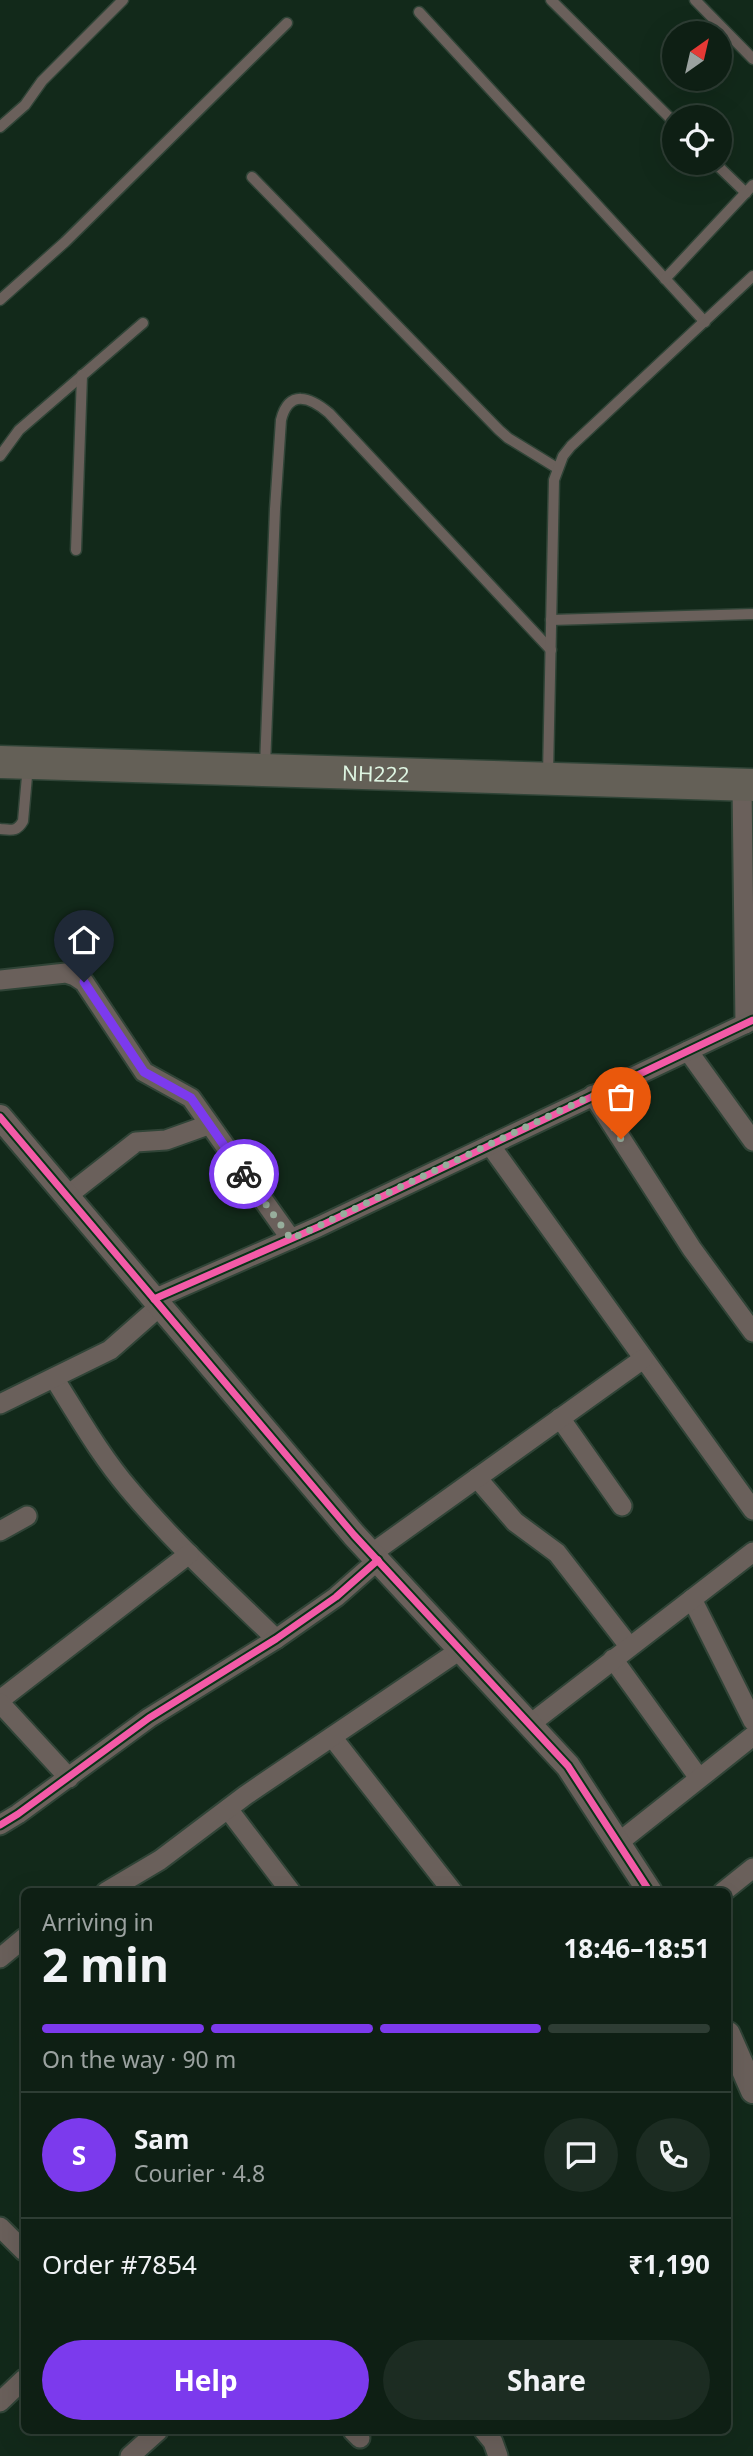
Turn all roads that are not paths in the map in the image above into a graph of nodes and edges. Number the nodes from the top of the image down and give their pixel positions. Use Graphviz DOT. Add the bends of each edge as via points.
graph roads {
  1 [pos="123,0"];
  2 [pos="551,0"];
  3 [pos="695,0"];
  4 [pos="419,12"];
  5 [pos="287,23"];
  6 [pos="753,59"];
  7 [pos="662,110"];
  8 [pos="0,127"];
  9 [pos="731,175"];
  10 [pos="252,177"];
  11 [pos="749,189"];
  12 [pos="753,276"];
  13 [pos="665,279"];
  14 [pos="0,300"];
  15 [pos="705,322"];
  16 [pos="143,323"];
  17 [pos="82,375"];
  18 [pos="0,456"];
  19 [pos="557,468"];
  20 [pos="76,550"];
  21 [pos="753,614"];
  22 [pos="551,620"];
  23 [pos="551,650"];
  24 [pos="14,762"];
  25 [pos="265,770"];
  26 [pos="548,779"];
  27 [pos="747,785"];
  28 [pos="0,830"];
  29 [pos="0,980"];
  30 [pos="749,1022"];
  31 [pos="688,1051"];
  32 [pos="593,1095"];
  33 [pos="0,1117"];
  34 [pos="208,1125"];
  35 [pos="753,1141"];
  36 [pos="490,1145"];
  37 [pos="67,1196"];
  38 [pos="291,1239"];
  39 [pos="157,1302"];
  40 [pos="753,1332"];
  41 [pos="643,1359"];
  42 [pos="54,1378"];
  43 [pos="0,1404"];
  44 [pos="560,1418"];
  45 [pos="477,1478"];
  46 [pos="622,1506"];
  47 [pos="753,1510"];
  48 [pos="27,1516"];
  49 [pos="0,1531"];
  50 [pos="753,1552"];
  51 [pos="189,1554"];
  52 [pos="374,1557"];
  53 [pos="692,1599"];
  54 [pos="276,1639"];
  55 [pos="629,1646"];
  56 [pos="460,1650"];
  57 [pos="613,1659"];
  58 [pos="0,1702"];
  59 [pos="753,1721"];
  60 [pos="529,1725"];
  61 [pos="753,1735"];
  62 [pos="332,1737"];
  63 [pos="69,1778"];
  64 [pos="699,1778"];
  65 [pos="228,1809"];
  66 [pos="0,1825"];
  67 [pos="618,1843"];
  68 [pos="753,1868"];
  69 [pos="113,1888"];
  70 [pos="287,1888"];
  71 [pos="450,1888"];
  72 [pos="647,1888"];
  73 [pos="728,1888"];
  74 [pos="21,1940"];
  75 [pos="0,1958"];
  76 [pos="731,2041"];
  77 [pos="753,2091"];
  78 [pos="0,2227"];
  79 [pos="21,2248"];
  80 [pos="21,2382"];
  81 [pos="0,2402"];
  82 [pos="155,2434"];
  83 [pos="486,2434"];
  84 [pos="130,2456"];
  85 [pos="498,2456"];
  1 -- 8 [label="lane"];
  2 -- 7 [label="lane"];
  3 -- 6 [label="lane"];
  4 -- 13 [label="lane"];
  5 -- 14 [label="lane"];
  9 -- 11 [label="lane"];
  10 -- 19 [label="lane" via="499,430"];
  11 -- 13 [label="lane"];
  12 -- 15 [label="lane"];
  13 -- 15 [label="lane"];
  15 -- 19 [label="lane" via="571,446"];
  16 -- 17 [label="lane"];
  17 -- 18 [label="lane" via="19,430"];
  17 -- 20 [label="lane"];
  19 -- 22 [label="lane"];
  21 -- 22 [label="lane"];
  22 -- 23 [label="lane"];
  23 -- 25 [label="lane" via="329,413 312,402 295,399 281,421"];
  23 -- 26 [label="lane"];
  24 -- 25 [label="main road, NH222"];
  24 -- 28 [label="lane" via="23,821 20,828"];
  25 -- 26 [label="main road, NH222"];
  26 -- 27 [label="main road, NH222"];
  27 -- 30 [label="street"];
  29 -- 34 [label="street" via="75,975 144,1072 191,1098"];
  30 -- 31 [label="street"];
  31 -- 32 [label="street"];
  31 -- 35 [label="street"];
  32 -- 36 [label="street"];
  32 -- 40 [label="street" via="692,1250"];
  33 -- 37 [label="street"];
  34 -- 37 [label="street" via="166,1140 136,1142"];
  34 -- 38 [label="street"];
  36 -- 38 [label="street"];
  36 -- 41 [label="street"];
  37 -- 39 [label="street"];
  38 -- 39 [label="street"];
  39 -- 42 [label="street" via="110,1350"];
  39 -- 52 [label="street"];
  41 -- 44 [label="street"];
  41 -- 47 [label="street"];
  42 -- 43 [label="street"];
  42 -- 51 [label="street" via="128,1489"];
  44 -- 45 [label="street"];
  44 -- 46 [label="street"];
  45 -- 52 [label="street"];
  45 -- 55 [label="street" via="515,1522 557,1553"];
  48 -- 49 [label="street"];
  50 -- 53 [label="street"];
  51 -- 54 [label="street"];
  51 -- 58 [label="street"];
  52 -- 54 [label="street" via="336,1597"];
  52 -- 56 [label="street"];
  53 -- 55 [label="street"];
  53 -- 59 [label="street"];
  54 -- 63 [label="street" via="149,1718"];
  55 -- 57 [label="street"];
  56 -- 60 [label="street"];
  56 -- 62 [label="street"];
  57 -- 60 [label="street"];
  57 -- 64 [label="street"];
  58 -- 63 [label="street"];
  60 -- 67 [label="street" via="568,1766"];
  61 -- 64 [label="street"];
  62 -- 65 [label="street"];
  62 -- 71 [label="street"];
  63 -- 66 [label="street"];
  64 -- 67 [label="street"];
  65 -- 69 [label="street" via="160,1860"];
  65 -- 70 [label="street"];
  67 -- 72 [label="street"];
  68 -- 73 [label="street"];
  74 -- 75 [label="street"];
  76 -- 77 [label="street"];
  78 -- 79 [label="street"];
  80 -- 81 [label="street"];
  82 -- 84 [label="street"];
  83 -- 85 [label="street"];
}
